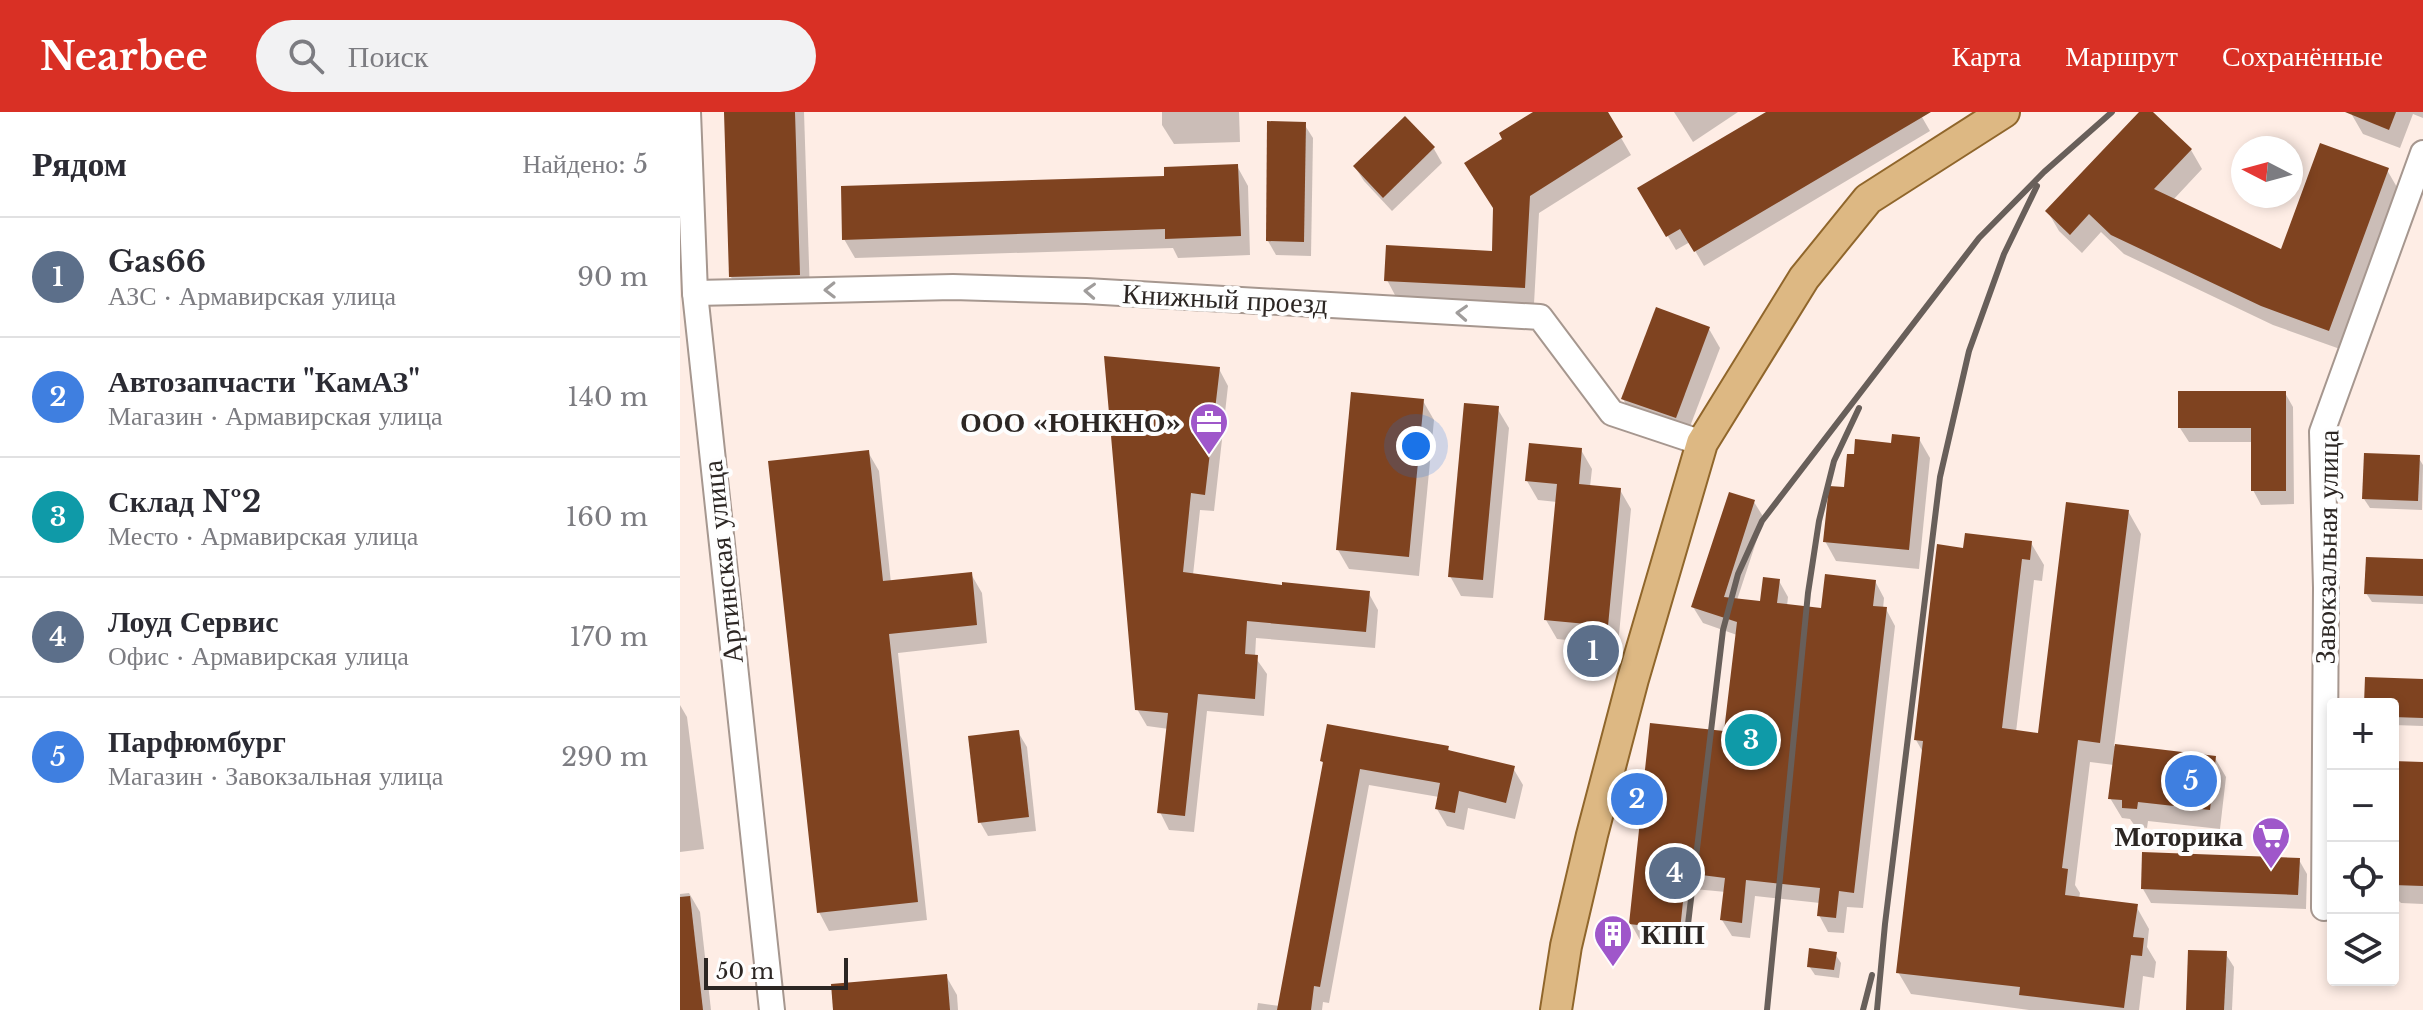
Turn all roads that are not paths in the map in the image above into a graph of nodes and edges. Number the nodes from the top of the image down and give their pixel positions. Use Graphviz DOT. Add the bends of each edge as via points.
graph roads {
  1 [pos="688,112"];
  2 [pos="2004,112"];
  3 [pos="2423,153"];
  4 [pos="695,293"];
  5 [pos="1702,443"];
  6 [pos="2324,908"];
  7 [pos="772,1010"];
  8 [pos="1556,1010"];
  1 -- 4 [label="street, Артинская улица"];
  2 -- 5 [label="main road" via="1868,199 1804,278"];
  3 -- 6 [label="street, Завокзальная улица" via="2322,432"];
  5 -- 4 [label="street, Книжный проезд, one-way" via="1612,413 1540,317 953,287"];
  4 -- 7 [label="street, Артинская улица"];
  5 -- 8 [label="main road" via="1592,835"];
}
